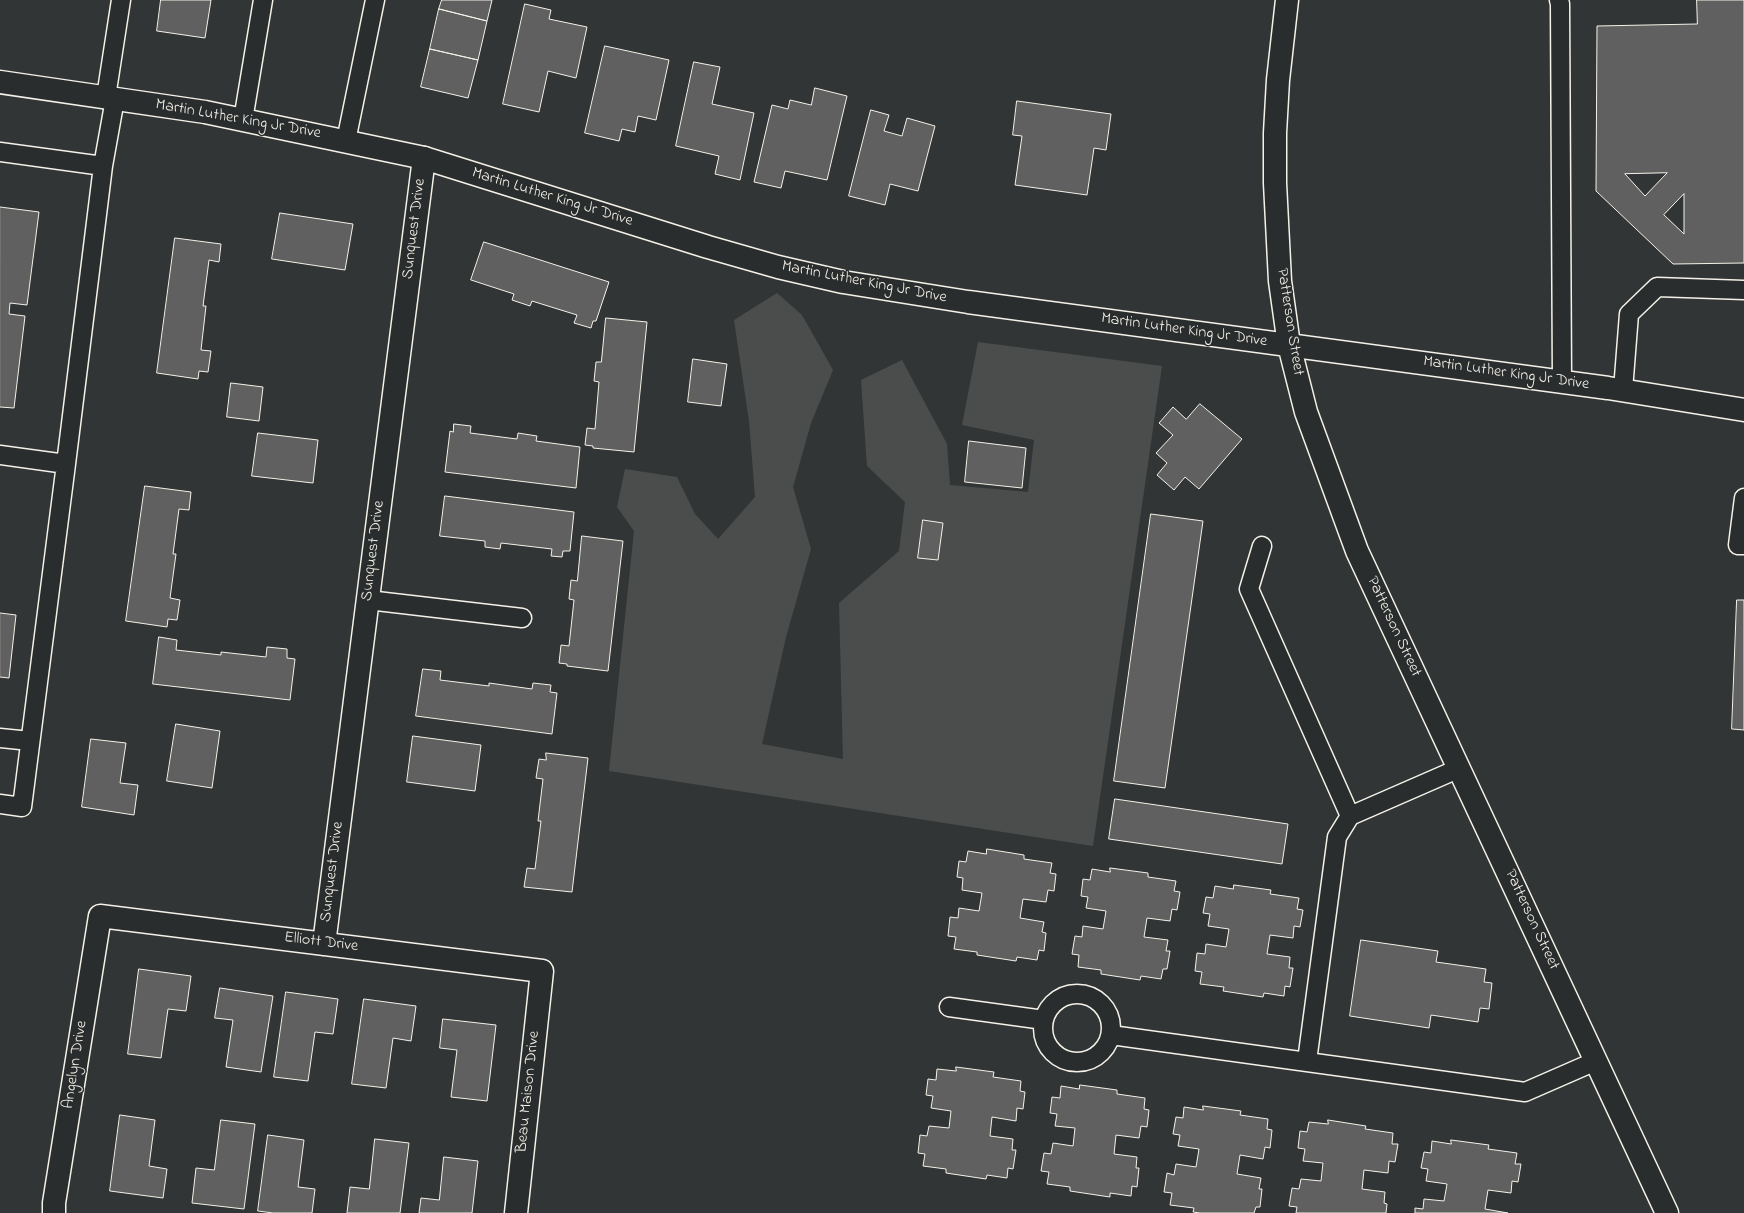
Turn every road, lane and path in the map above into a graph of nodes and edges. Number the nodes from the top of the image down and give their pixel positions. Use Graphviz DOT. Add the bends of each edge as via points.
graph roads {
  1 [pos="122,0"];
  2 [pos="263,0"];
  3 [pos="374,0"];
  4 [pos="1287,0"];
  5 [pos="1559,0"];
  6 [pos="0,82"];
  7 [pos="110,98"];
  8 [pos="243,120"];
  9 [pos="346,141"];
  10 [pos="0,152"];
  11 [pos="424,158"];
  12 [pos="103,166"];
  13 [pos="1744,290"];
  14 [pos="1289,345"];
  15 [pos="1562,382"];
  16 [pos="1623,390"];
  17 [pos="1744,410"];
  18 [pos="0,455"];
  19 [pos="66,464"];
  20 [pos="1744,498"];
  21 [pos="1744,545"];
  22 [pos="1262,546"];
  23 [pos="368,600"];
  24 [pos="522,618"];
  25 [pos="0,738"];
  26 [pos="30,741"];
  27 [pos="1460,768"];
  28 [pos="0,804"];
  29 [pos="1350,816"];
  30 [pos="100,916"];
  31 [pos="324,944"];
  32 [pos="542,971"];
  33 [pos="949,1007"];
  34 [pos="1044,1020"];
  35 [pos="1111,1034"];
  36 [pos="1307,1061"];
  37 [pos="1596,1061"];
  38 [pos="54,1213"];
  39 [pos="516,1213"];
  40 [pos="1667,1213"];
  1 -- 7 [label="lane"];
  2 -- 8 [label="lane"];
  3 -- 9 [label="lane"];
  4 -- 14 [label="street, Patterson Street" via="1278,80 1275,183 1280,281"];
  5 -- 15 [label="lane"];
  6 -- 7 [label="street, Martin Luther King Jr Drive"];
  7 -- 8 [label="street, Martin Luther King Jr Drive"];
  7 -- 12 [label="lane"];
  8 -- 9 [label="street, Martin Luther King Jr Drive"];
  9 -- 11 [label="street, Martin Luther King Jr Drive"];
  10 -- 12 [label="lane"];
  11 -- 14 [label="street, Martin Luther King Jr Drive" via="778,268 843,282 968,302"];
  11 -- 23 [label="street, Sunquest Drive"];
  12 -- 19 [label="lane"];
  13 -- 16 [label="lane" via="1657,287 1629,314"];
  14 -- 15 [label="street, Martin Luther King Jr Drive"];
  14 -- 27 [label="street, Patterson Street" via="1306,412 1357,551"];
  15 -- 16 [label="street, Martin Luther King Jr Drive"];
  16 -- 17 [label="street, Martin Luther King Jr Drive"];
  18 -- 19 [label="lane"];
  19 -- 26 [label="lane"];
  20 -- 21 [label="lane" via="1738,545"];
  22 -- 29 [label="lane" via="1249,589"];
  23 -- 24 [label="lane"];
  23 -- 31 [label="street, Sunquest Drive"];
  25 -- 26 [label="lane"];
  26 -- 28 [label="lane" via="22,807"];
  27 -- 29 [label="lane"];
  27 -- 37 [label="street, Patterson Street"];
  29 -- 36 [label="lane" via="1337,837"];
  30 -- 31 [label="street, Elliott Drive"];
  30 -- 38 [label="street, Angelyn Drive"];
  31 -- 32 [label="street, Elliott Drive"];
  32 -- 39 [label="street, Beau Maison Drive"];
  33 -- 34 [label="lane"];
  34 -- 35 [label="lane" via="1048,1009 1067,995 1090,996 1101,1003 1108,1012"];
  34 -- 35 [label="lane" via="1045,1042 1051,1051 1070,1062 1092,1059 1101,1053 1108,1045"];
  35 -- 36 [label="lane"];
  36 -- 37 [label="lane" via="1525,1092"];
  37 -- 40 [label="street, Patterson Street"];
}
